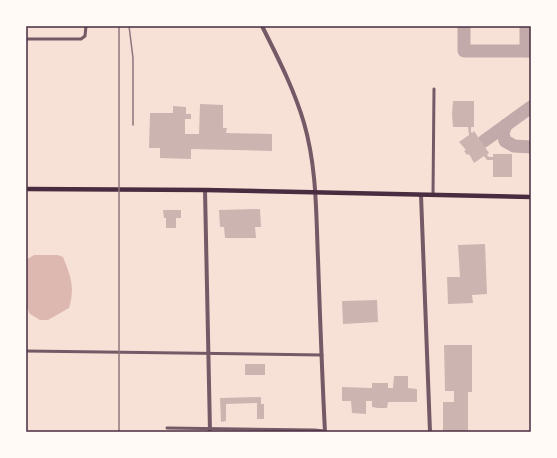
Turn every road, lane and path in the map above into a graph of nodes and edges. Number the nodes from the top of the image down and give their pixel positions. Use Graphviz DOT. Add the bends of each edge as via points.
graph roads {
  1 [pos="86,26"];
  2 [pos="262,26"];
  3 [pos="26,39"];
  4 [pos="434,89"];
  5 [pos="26,189"];
  6 [pos="205,190"];
  7 [pos="315,193"];
  8 [pos="421,195"];
  9 [pos="433,195"];
  10 [pos="531,197"];
  11 [pos="26,351"];
  12 [pos="208,353"];
  13 [pos="322,355"];
  14 [pos="167,428"];
  15 [pos="210,430"];
  16 [pos="324,432"];
  17 [pos="430,432"];
  1 -- 3 [label="street" via="82,39"];
  2 -- 7 [label="street" via="300,112 308,141"];
  4 -- 9 [label="street"];
  5 -- 6 [label="main road"];
  6 -- 7 [label="main road"];
  6 -- 12 [label="street"];
  7 -- 8 [label="main road"];
  7 -- 13 [label="street"];
  8 -- 9 [label="main road"];
  8 -- 17 [label="street"];
  9 -- 10 [label="main road"];
  11 -- 12 [label="street"];
  12 -- 13 [label="street"];
  12 -- 15 [label="street"];
  13 -- 16 [label="street"];
  14 -- 15 [label="street"];
  15 -- 16 [label="street"];
}
